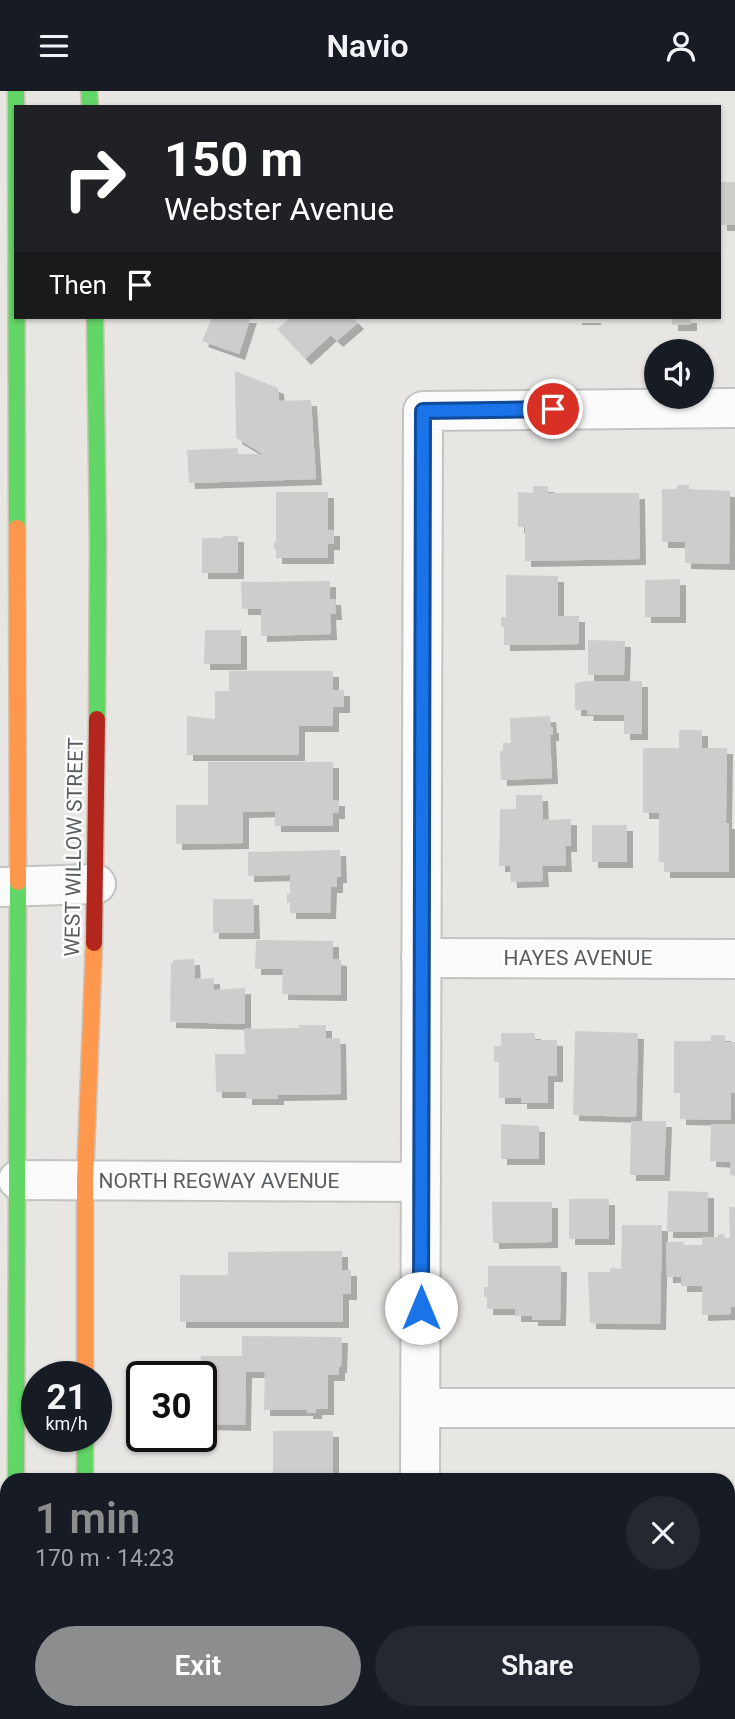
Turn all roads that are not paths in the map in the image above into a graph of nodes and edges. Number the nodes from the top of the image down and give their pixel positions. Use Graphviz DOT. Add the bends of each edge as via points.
graph roads {
  1 [pos="16,319"];
  2 [pos="95,319"];
  3 [pos="735,408"];
  4 [pos="96,884"];
  5 [pos="8,887"];
  6 [pos="421,958"];
  7 [pos="735,959"];
  8 [pos="18,1180"];
  9 [pos="85,1180"];
  10 [pos="421,1182"];
  11 [pos="85,1361"];
  12 [pos="421,1408"];
  13 [pos="735,1408"];
  14 [pos="85,1452"];
  15 [pos="16,1473"];
  16 [pos="85,1473"];
  17 [pos="420,1473"];
  1 -- 5 [label="main road"];
  2 -- 4 [label="main road, WEST WILLOW STREET"];
  3 -- 6 [label="street" via="423,411"];
  4 -- 5 [label="street"];
  4 -- 9 [label="main road, WEST WILLOW STREET"];
  5 -- 8 [label="main road"];
  6 -- 7 [label="street, HAYES AVENUE"];
  6 -- 10 [label="street"];
  8 -- 9 [label="street, NORTH REGWAY AVENUE"];
  8 -- 15 [label="main road"];
  9 -- 10 [label="street, NORTH REGWAY AVENUE"];
  9 -- 11 [label="main road, WEST WILLOW STREET"];
  10 -- 12 [label="street"];
  12 -- 13 [label="street"];
  12 -- 17 [label="street"];
  14 -- 16 [label="main road"];
}
